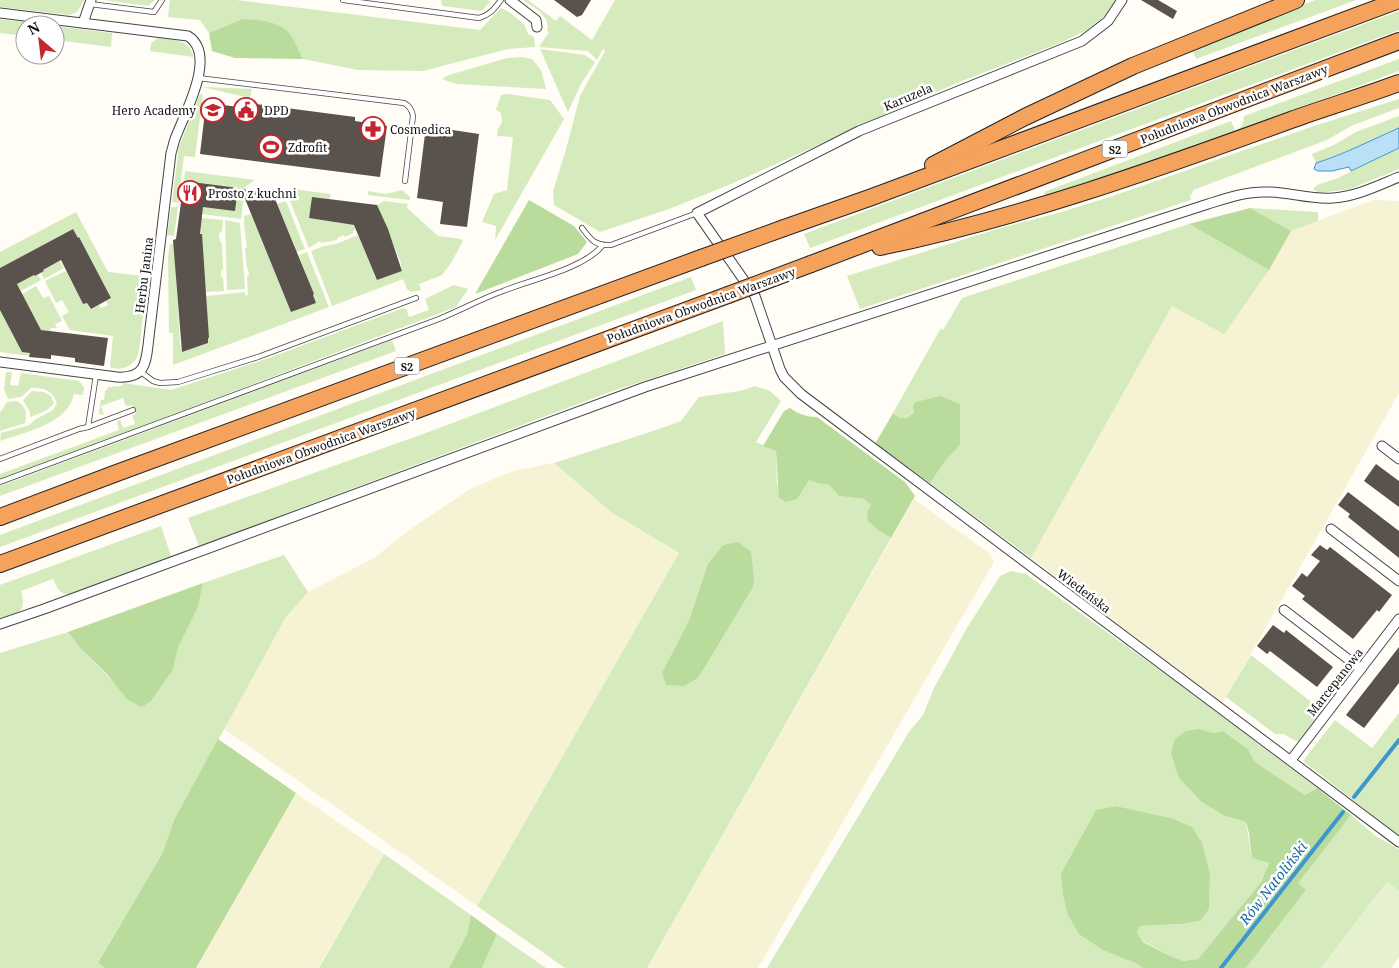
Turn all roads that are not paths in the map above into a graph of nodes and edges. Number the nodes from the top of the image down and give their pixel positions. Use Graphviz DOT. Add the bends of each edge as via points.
graph roads {
  1 [pos="162,0"];
  2 [pos="344,0"];
  3 [pos="501,0"];
  4 [pos="510,0"];
  5 [pos="1122,0"];
  6 [pos="1296,0"];
  7 [pos="1399,0"];
  8 [pos="90,2"];
  9 [pos="0,13"];
  10 [pos="83,23"];
  11 [pos="537,27"];
  12 [pos="1399,41"];
  13 [pos="198,78"];
  14 [pos="1399,83"];
  15 [pos="1399,177"];
  16 [pos="405,181"];
  17 [pos="872,197"];
  18 [pos="696,213"];
  19 [pos="582,228"];
  20 [pos="602,246"];
  21 [pos="831,257"];
  22 [pos="416,298"];
  23 [pos="770,345"];
  24 [pos="0,362"];
  25 [pos="140,372"];
  26 [pos="96,375"];
  27 [pos="133,410"];
  28 [pos="88,427"];
  29 [pos="1382,446"];
  30 [pos="0,459"];
  31 [pos="1399,459"];
  32 [pos="0,482"];
  33 [pos="0,517"];
  34 [pos="1331,529"];
  35 [pos="0,564"];
  36 [pos="1399,581"];
  37 [pos="1284,610"];
  38 [pos="1399,620"];
  39 [pos="0,624"];
  40 [pos="1361,669"];
  41 [pos="1291,760"];
  42 [pos="1399,842"];
  1 -- 8 [label="lane" via="154,12"];
  2 -- 3 [label="lane" via="479,18 487,16"];
  4 -- 11 [label="street" via="536,20"];
  5 -- 18 [label="street, Karuzela" via="1108,21 1082,41 859,130"];
  6 -- 17 [label="highway" via="1133,66 1025,117"];
  7 -- 17 [label="highway, S2"];
  8 -- 10 [label="street"];
  9 -- 10 [label="street"];
  10 -- 13 [label="street, Herbu Janina" via="188,36 196,43 200,54"];
  12 -- 21 [label="highway, Południowa Obwodnica Warszawy / S2"];
  13 -- 16 [label="lane" via="404,103 411,108 413,116"];
  13 -- 25 [label="street, Herbu Janina" via="171,153 146,361"];
  14 -- 21 [label="highway" via="1042,205 938,235"];
  15 -- 23 [label="street" via="1361,193 1333,198 1269,192 1233,197"];
  17 -- 33 [label="highway, S2, bridge"];
  18 -- 20 [label="lane"];
  18 -- 23 [label="street, Wiedeńska" via="755,296"];
  19 -- 20 [label="lane"];
  20 -- 32 [label="lane" via="578,262 439,319"];
  21 -- 35 [label="highway, Południowa Obwodnica Warszawy / S2, bridge"];
  22 -- 25 [label="lane" via="258,357 178,382 153,382"];
  23 -- 39 [label="street" via="609,399"];
  23 -- 41 [label="street, Wiedeńska" via="784,377 818,408"];
  24 -- 26 [label="street"];
  25 -- 26 [label="street" via="125,378"];
  26 -- 28 [label="lane"];
  27 -- 28 [label="lane"];
  28 -- 30 [label="lane"];
  29 -- 31 [label="street"];
  34 -- 36 [label="street"];
  37 -- 40 [label="street"];
  38 -- 40 [label="street, Marcepanowa"];
  40 -- 41 [label="street, Marcepanowa"];
  41 -- 42 [label="street, Wiedeńska"];
}
